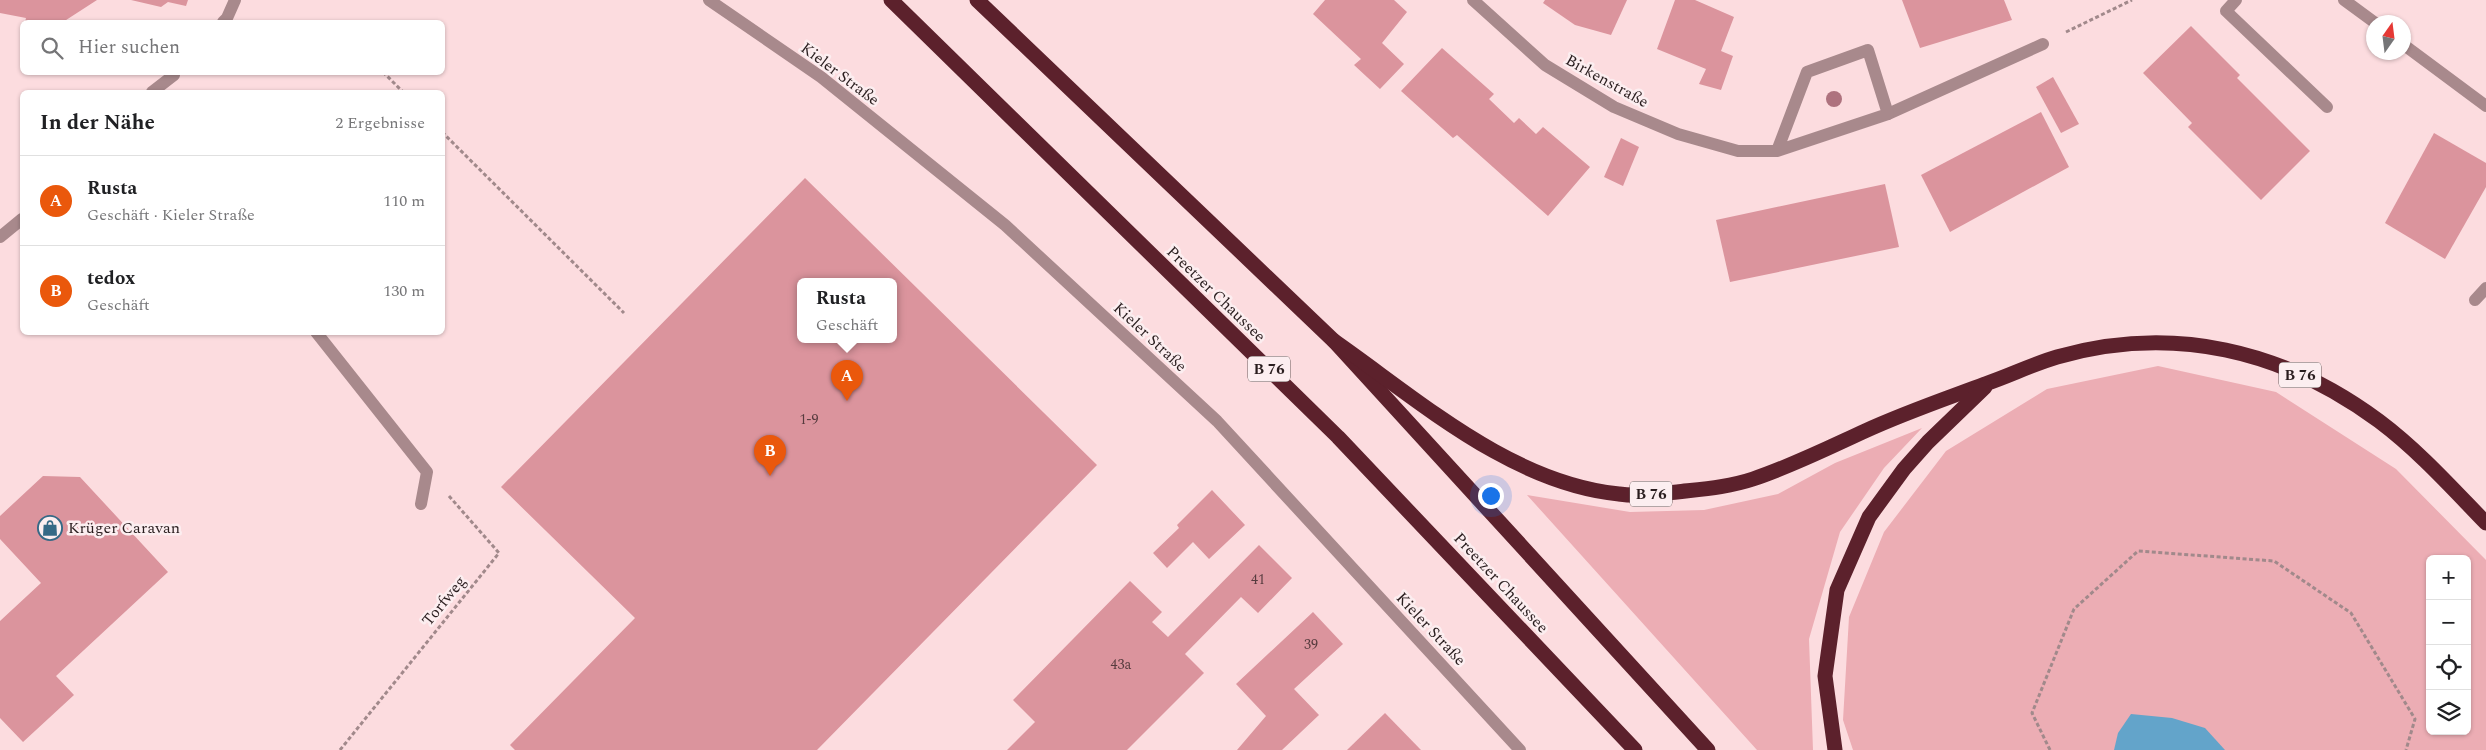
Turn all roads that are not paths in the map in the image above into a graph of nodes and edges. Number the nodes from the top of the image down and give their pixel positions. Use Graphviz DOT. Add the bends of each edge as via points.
graph roads {
  1 [pos="235,0"];
  2 [pos="709,0"];
  3 [pos="891,0"];
  4 [pos="977,0"];
  5 [pos="1473,0"];
  6 [pos="2236,0"];
  7 [pos="2344,0"];
  8 [pos="2366,16"];
  9 [pos="225,20"];
  10 [pos="2043,44"];
  11 [pos="2411,50"];
  12 [pos="174,75"];
  13 [pos="155,90"];
  14 [pos="2486,106"];
  15 [pos="2327,107"];
  16 [pos="1888,114"];
  17 [pos="1777,150"];
  18 [pos="20,221"];
  19 [pos="0,237"];
  20 [pos="2486,288"];
  21 [pos="2474,300"];
  22 [pos="318,335"];
  23 [pos="1334,341"];
  24 [pos="1990,382"];
  25 [pos="421,504"];
  26 [pos="2486,523"];
  27 [pos="1520,750"];
  28 [pos="1635,750"];
  29 [pos="1708,750"];
  30 [pos="1835,750"];
  1 -- 9 [label="street"];
  2 -- 27 [label="street, Kieler Straße" via="821,77 1005,225 1217,421"];
  3 -- 28 [label="highway, Preetzer Chaussee / B 76" via="1338,437"];
  4 -- 23 [label="highway, B 76"];
  5 -- 17 [label="street, Birkenstraße" via="1545,65 1614,107 1678,134 1738,151"];
  6 -- 15 [label="street" via="2226,11"];
  7 -- 8 [label="street"];
  10 -- 16 [label="street, Birkenstraße"];
  11 -- 14 [label="street"];
  12 -- 13 [label="street"];
  16 -- 17 [label="street, Birkenstraße"];
  16 -- 17 [label="street" via="1868,50 1807,72"];
  18 -- 19 [label="street"];
  20 -- 21 [label="street"];
  22 -- 25 [label="street" via="427,472"];
  23 -- 24 [label="highway, B 76" via="1471,438 1502,455 1539,474 1583,488 1621,495 1664,494 1750,480 1900,415"];
  23 -- 29 [label="highway, B 76"];
  24 -- 26 [label="highway, B 76" via="2056,357 2160,341 2254,356 2339,394 2379,421 2421,456"];
  24 -- 30 [label="highway, B 76" via="1904,469 1869,517 1837,590 1825,676"];
}
